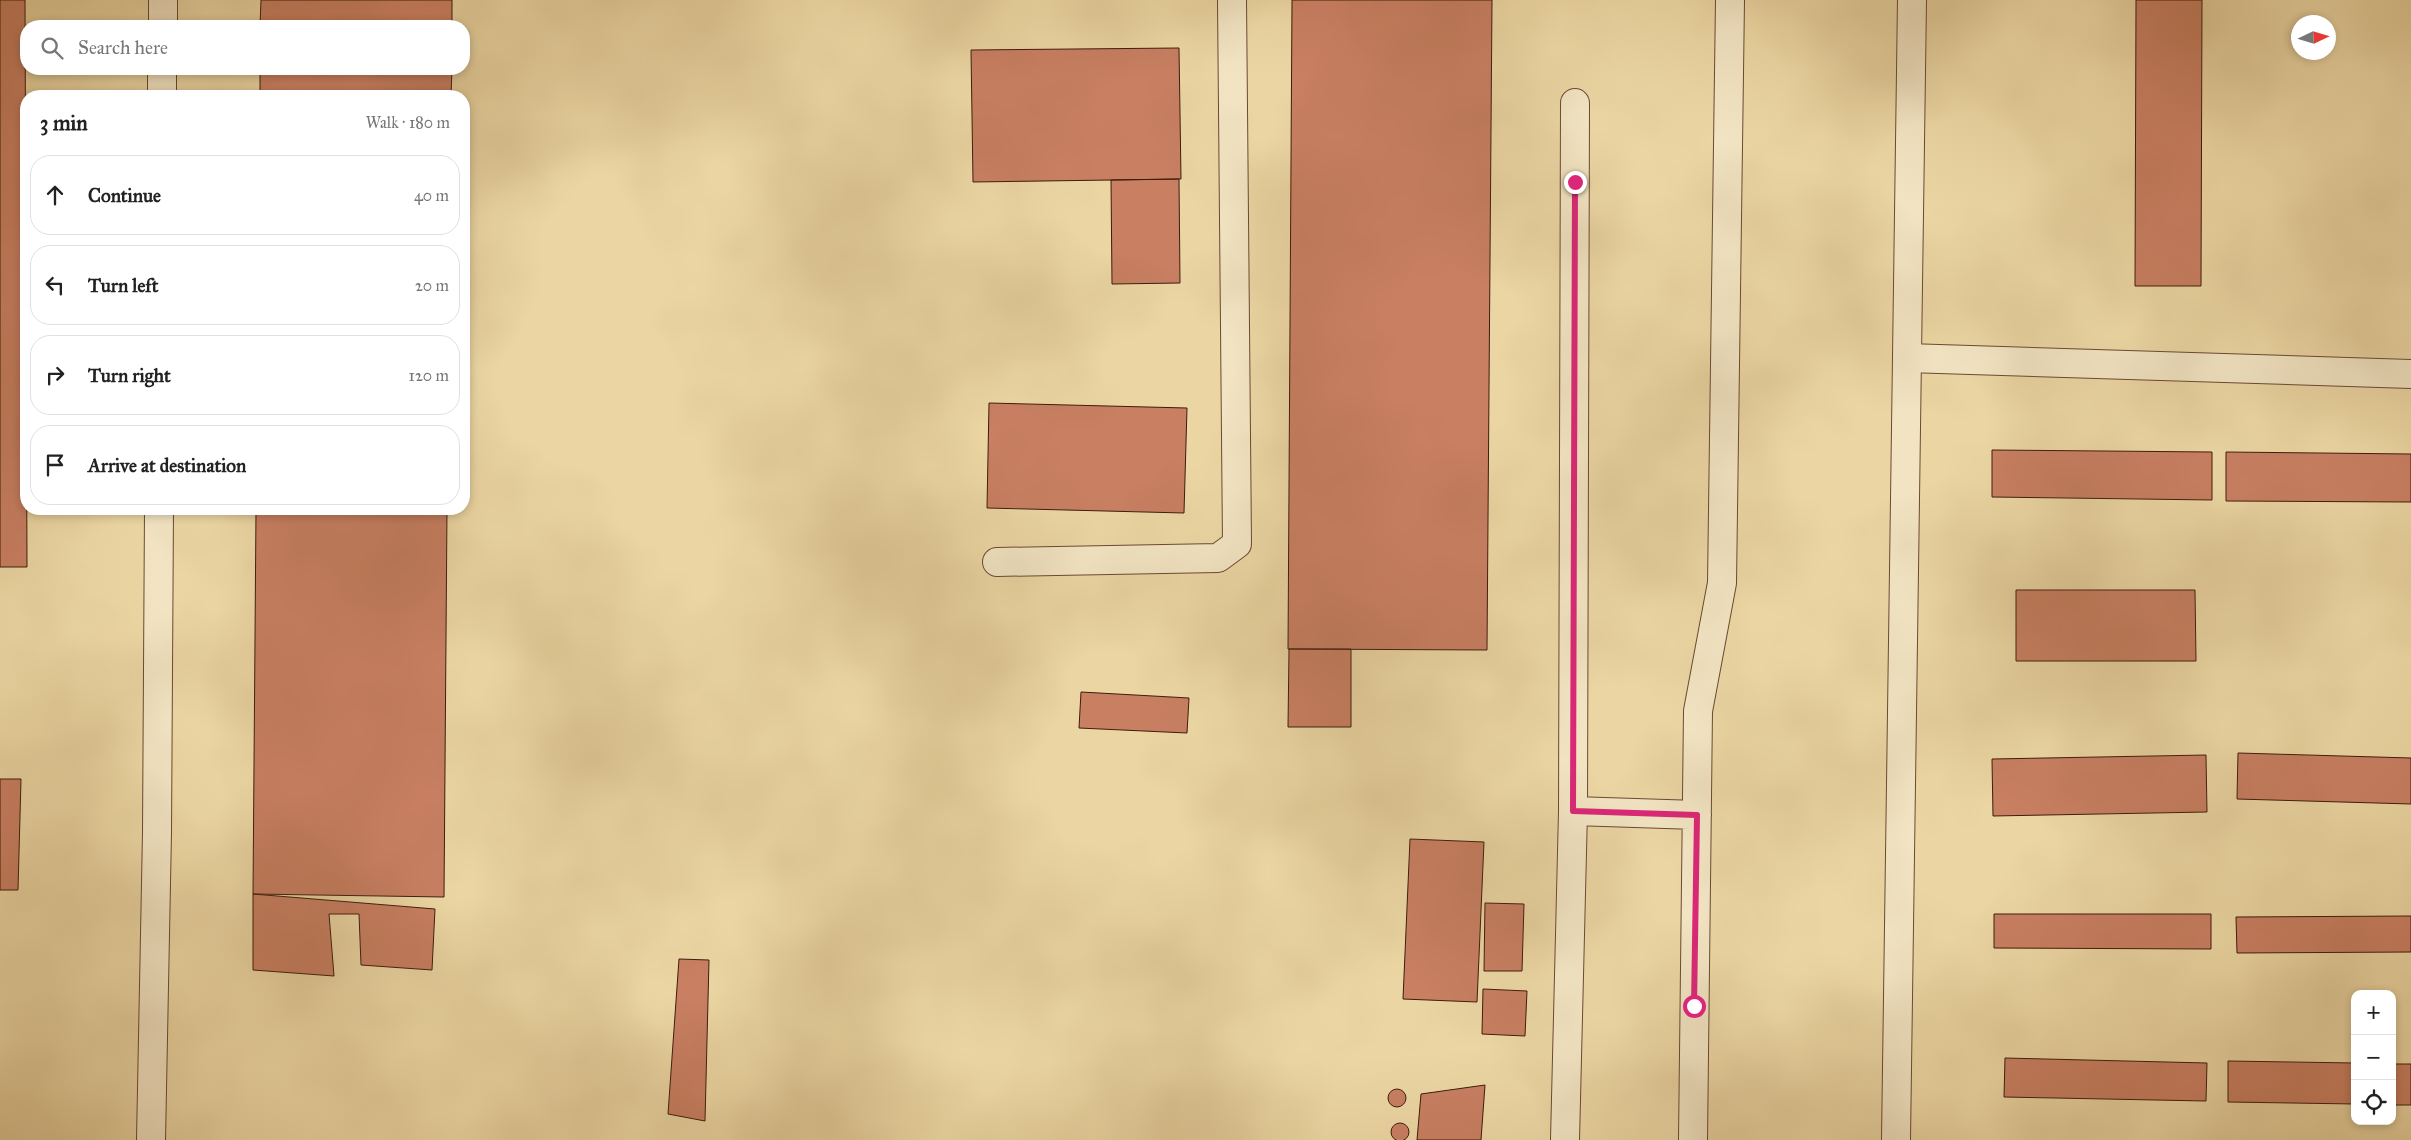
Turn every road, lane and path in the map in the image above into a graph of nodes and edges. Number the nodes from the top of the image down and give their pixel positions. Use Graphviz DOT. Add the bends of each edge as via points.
graph roads {
  1 [pos="163,0"];
  2 [pos="1232,0"];
  3 [pos="1730,0"];
  4 [pos="1912,0"];
  5 [pos="163,20"];
  6 [pos="162,75"];
  7 [pos="162,90"];
  8 [pos="1575,103"];
  9 [pos="1907,358"];
  10 [pos="2411,374"];
  11 [pos="160,515"];
  12 [pos="997,562"];
  13 [pos="1573,811"];
  14 [pos="1697,815"];
  15 [pos="151,1140"];
  16 [pos="1565,1140"];
  17 [pos="1693,1140"];
  18 [pos="1896,1140"];
  1 -- 5 [label="lane"];
  2 -- 12 [label="lane" via="1237,544 1218,558"];
  3 -- 14 [label="lane" via="1722,584 1698,711"];
  4 -- 9 [label="lane"];
  6 -- 7 [label="lane"];
  8 -- 13 [label="lane"];
  9 -- 10 [label="lane"];
  9 -- 18 [label="lane"];
  11 -- 15 [label="lane"];
  13 -- 14 [label="lane"];
  13 -- 16 [label="lane"];
  14 -- 17 [label="lane"];
}
